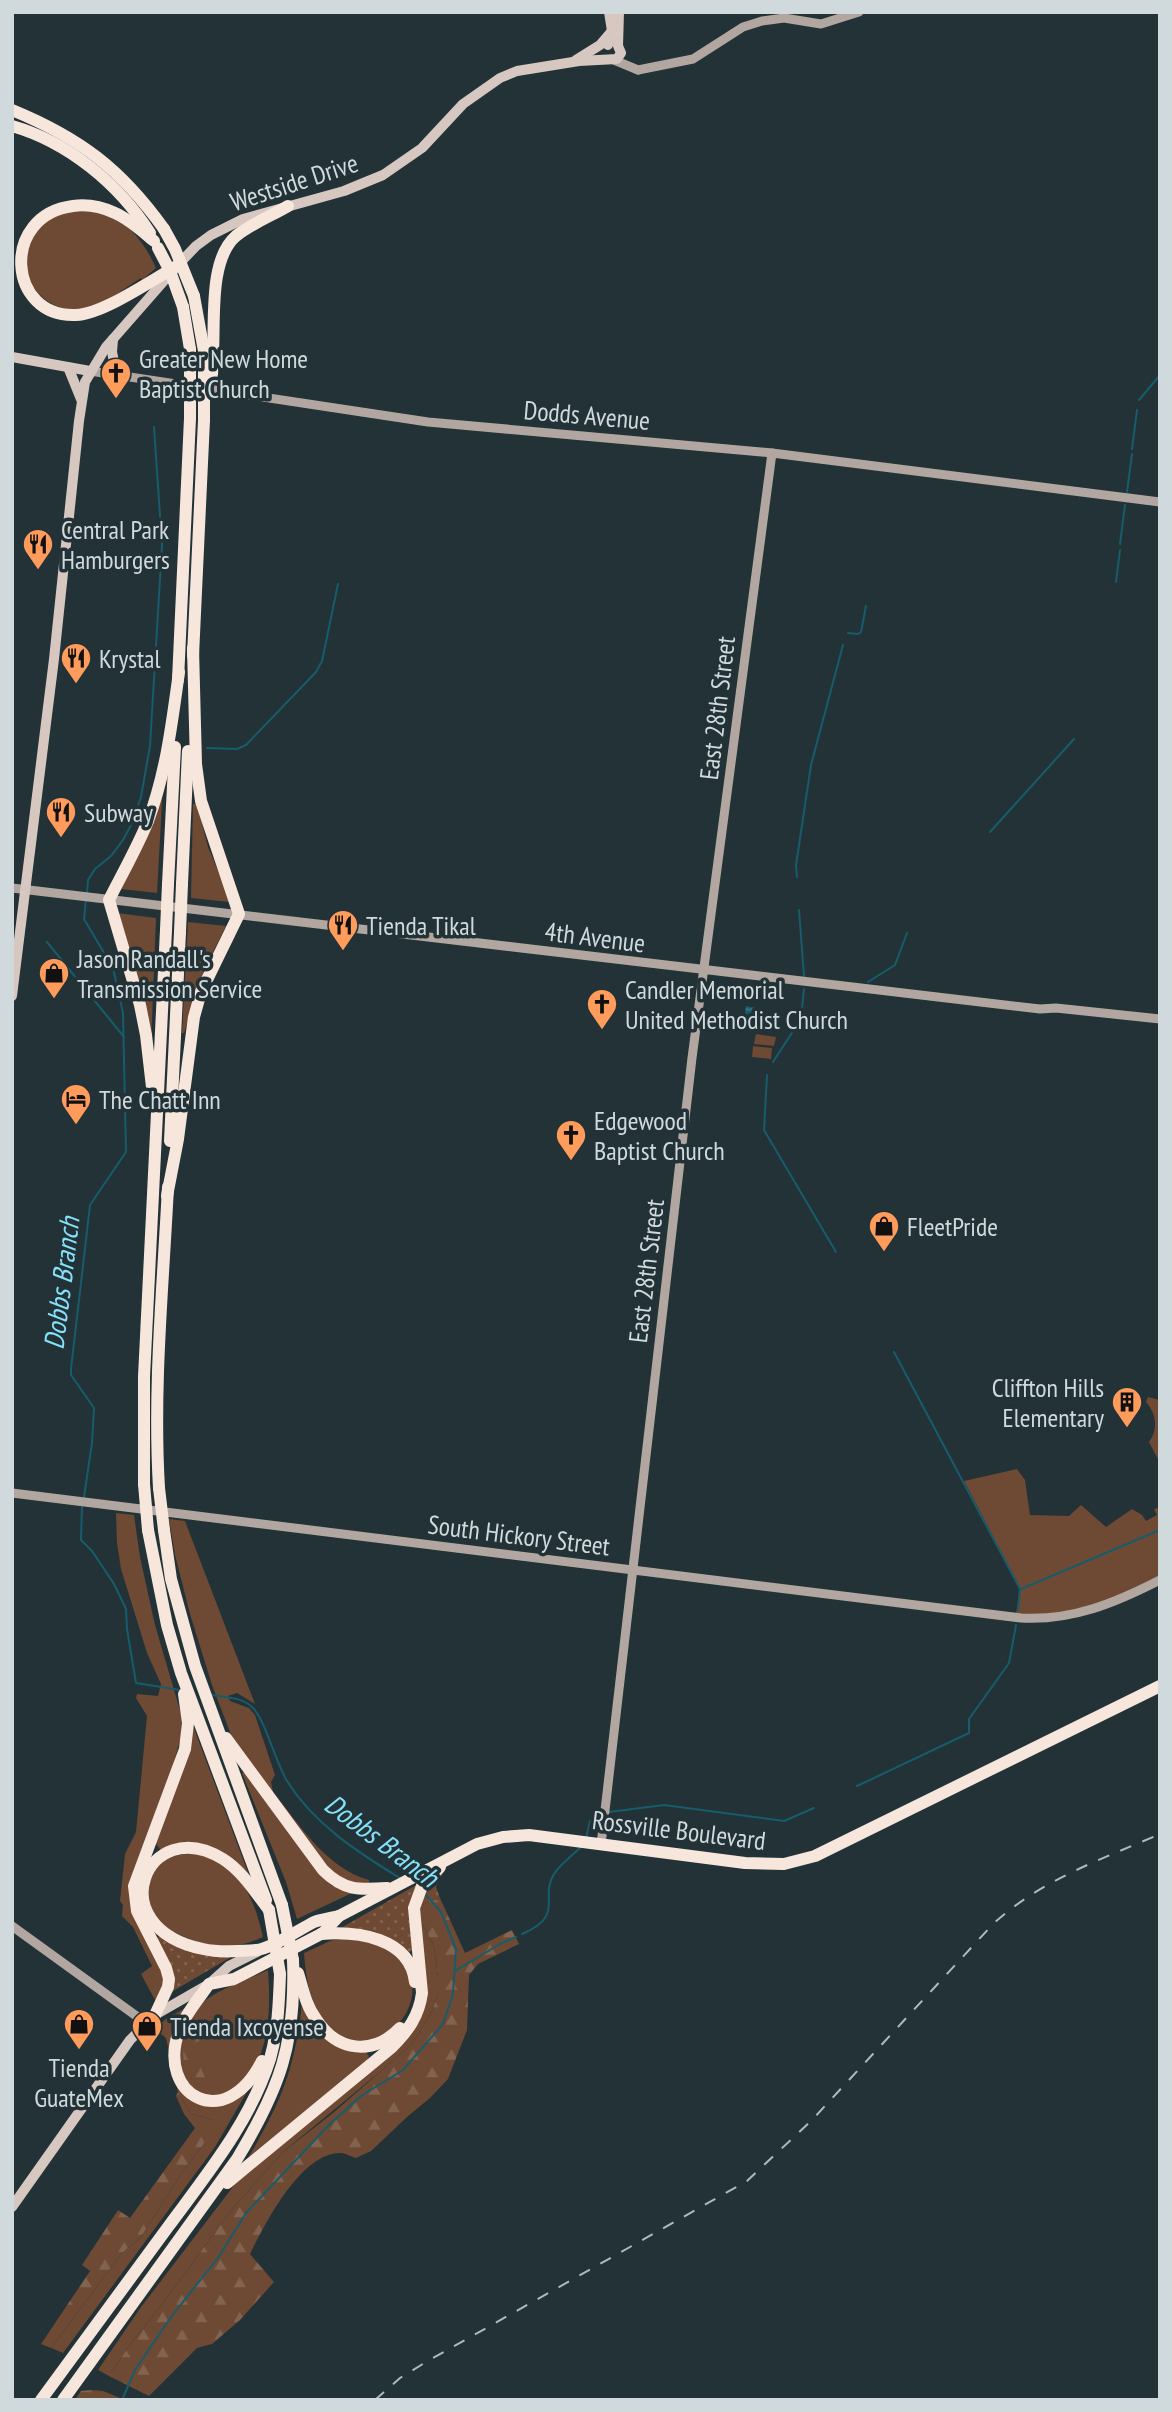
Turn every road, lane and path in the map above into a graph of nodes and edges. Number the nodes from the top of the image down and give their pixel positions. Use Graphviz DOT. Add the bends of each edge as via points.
graph roads {
  1 [pos="609,12"];
  2 [pos="619,12"];
  3 [pos="859,12"];
  4 [pos="612,31"];
  5 [pos="613,48"];
  6 [pos="612,60"];
  7 [pos="576,61"];
  8 [pos="638,70"];
  9 [pos="12,110"];
  10 [pos="12,126"];
  11 [pos="288,206"];
  12 [pos="156,244"];
  13 [pos="177,266"];
  14 [pos="113,340"];
  15 [pos="209,351"];
  16 [pos="12,357"];
  17 [pos="68,367"];
  18 [pos="90,372"];
  19 [pos="117,376"];
  20 [pos="82,402"];
  21 [pos="772,453"];
  22 [pos="195,469"];
  23 [pos="1160,502"];
  24 [pos="192,511"];
  25 [pos="194,648"];
  26 [pos="179,672"];
  27 [pos="175,884"];
  28 [pos="12,888"];
  29 [pos="26,890"];
  30 [pos="109,900"];
  31 [pos="240,914"];
  32 [pos="703,971"];
  33 [pos="12,996"];
  34 [pos="1160,1019"];
  35 [pos="156,1126"];
  36 [pos="167,1196"];
  37 [pos="12,1493"];
  38 [pos="632,1570"];
  39 [pos="1160,1580"];
  40 [pos="181,1673"];
  41 [pos="1160,1686"];
  42 [pos="214,1721"];
  43 [pos="601,1844"];
  44 [pos="445,1861"];
  45 [pos="402,1884"];
  46 [pos="270,1910"];
  47 [pos="340,1916"];
  48 [pos="12,1926"];
  49 [pos="320,1934"];
  50 [pos="259,1951"];
  51 [pos="293,1961"];
  52 [pos="208,1984"];
  53 [pos="150,2019"];
  54 [pos="275,2035"];
  55 [pos="12,2207"];
  56 [pos="193,2219"];
  57 [pos="41,2400"];
  58 [pos="63,2400"];
  1 -- 4 [label="main road"];
  2 -- 5 [label="main road"];
  3 -- 8 [label="street" via="821,24 783,18 762,21 743,27 693,59"];
  4 -- 5 [label="main road"];
  4 -- 7 [label="main road"];
  5 -- 6 [label="main road" via="605,55"];
  5 -- 7 [label="main road, Westside Drive"];
  5 -- 8 [label="street"];
  6 -- 7 [label="main road, Westside Drive"];
  6 -- 8 [label="street"];
  7 -- 11 [label="main road, Westside Drive" via="500,78 463,104 422,148 389,171 344,191"];
  9 -- 15 [label="highway, bridge" via="66,135 132,188 164,229 185,271"];
  10 -- 12 [label="highway" via="90,167 127,201"];
  11 -- 13 [label="main road, Westside Drive" via="224,226"];
  11 -- 15 [label="highway" via="236,236 223,254"];
  12 -- 13 [label="highway" via="115,213 81,205 52,211 33,225 21,248 20,264 38,302 75,316 104,307"];
  12 -- 22 [label="highway, bridge" via="183,307 190,349"];
  13 -- 14 [label="main road, Westside Drive"];
  14 -- 18 [label="main road, Westside Drive"];
  14 -- 19 [label="main road"];
  15 -- 22 [label="highway, bridge" via="206,420"];
  16 -- 17 [label="main road, Dodds Avenue"];
  17 -- 18 [label="main road, Dodds Avenue"];
  17 -- 20 [label="main road"];
  18 -- 19 [label="street, Dodds Avenue"];
  18 -- 20 [label="main road"];
  19 -- 21 [label="street, Dodds Avenue" via="428,422"];
  20 -- 29 [label="main road"];
  21 -- 23 [label="street, Dodds Avenue"];
  21 -- 32 [label="street, East 28th Street"];
  22 -- 24 [label="highway"];
  24 -- 25 [label="highway"];
  24 -- 26 [label="highway"];
  25 -- 27 [label="highway"];
  25 -- 31 [label="highway" via="201,801"];
  26 -- 27 [label="highway"];
  26 -- 30 [label="highway" via="160,783 147,822"];
  27 -- 35 [label="highway, bridge" via="166,930"];
  27 -- 36 [label="highway, bridge" via="180,932"];
  28 -- 29 [label="street, 4th Avenue"];
  29 -- 30 [label="street, 4th Avenue"];
  29 -- 33 [label="main road"];
  30 -- 31 [label="street, 4th Avenue"];
  30 -- 35 [label="highway" via="140,1005"];
  31 -- 32 [label="street, 4th Avenue"];
  31 -- 36 [label="highway" via="201,992 194,1017"];
  32 -- 34 [label="street, 4th Avenue"];
  32 -- 38 [label="street, East 28th Street"];
  35 -- 40 [label="highway, bridge" via="144,1377 144,1484 164,1612"];
  36 -- 42 [label="highway, bridge" via="157,1397 159,1488 181,1619"];
  37 -- 38 [label="street, South Hickory Street"];
  38 -- 39 [label="street, South Hickory Street" via="1045,1620 1092,1610"];
  38 -- 43 [label="street, East 28th Street"];
  40 -- 46 [label="highway"];
  40 -- 53 [label="highway" via="188,1723 185,1749 134,1886 137,1911 169,1979"];
  41 -- 43 [label="highway, Rossville Boulevard" via="815,1856 768,1864"];
  42 -- 45 [label="highway" via="333,1880 362,1889"];
  42 -- 51 [label="highway, bridge" via="282,1905"];
  43 -- 44 [label="highway, Rossville Boulevard" via="513,1836 477,1844"];
  44 -- 45 [label="highway, Rossville Boulevard"];
  44 -- 56 [label="highway" via="422,1886 414,1908 422,1993 411,2026 392,2047 235,2175"];
  45 -- 47 [label="highway, Rossville Boulevard"];
  46 -- 50 [label="highway" via="232,1866 204,1850 163,1855 144,1878 143,1902 162,1931 206,1950"];
  46 -- 54 [label="highway, bridge" via="280,1974"];
  47 -- 49 [label="highway, Rossville Boulevard"];
  47 -- 50 [label="highway, Rossville Boulevard" via="317,1920"];
  48 -- 53 [label="street"];
  49 -- 51 [label="highway" via="371,1937 392,1946 405,1959 415,1977 415,1994 408,2018 392,2035 365,2047 343,2043 326,2032 314,2018"];
  49 -- 52 [label="highway, Rossville Boulevard" via="234,1979"];
  50 -- 52 [label="main road, Rossville Boulevard" via="229,1966"];
  51 -- 56 [label="highway" via="293,2022 277,2085 243,2149"];
  52 -- 53 [label="main road, Rossville Boulevard"];
  52 -- 54 [label="highway" via="185,2018 176,2043 180,2077 190,2093 212,2102 236,2094 256,2073"];
  53 -- 55 [label="main road, Rossville Boulevard" via="130,2040"];
  54 -- 57 [label="highway" via="255,2097 228,2145"];
  56 -- 58 [label="highway"];
}
